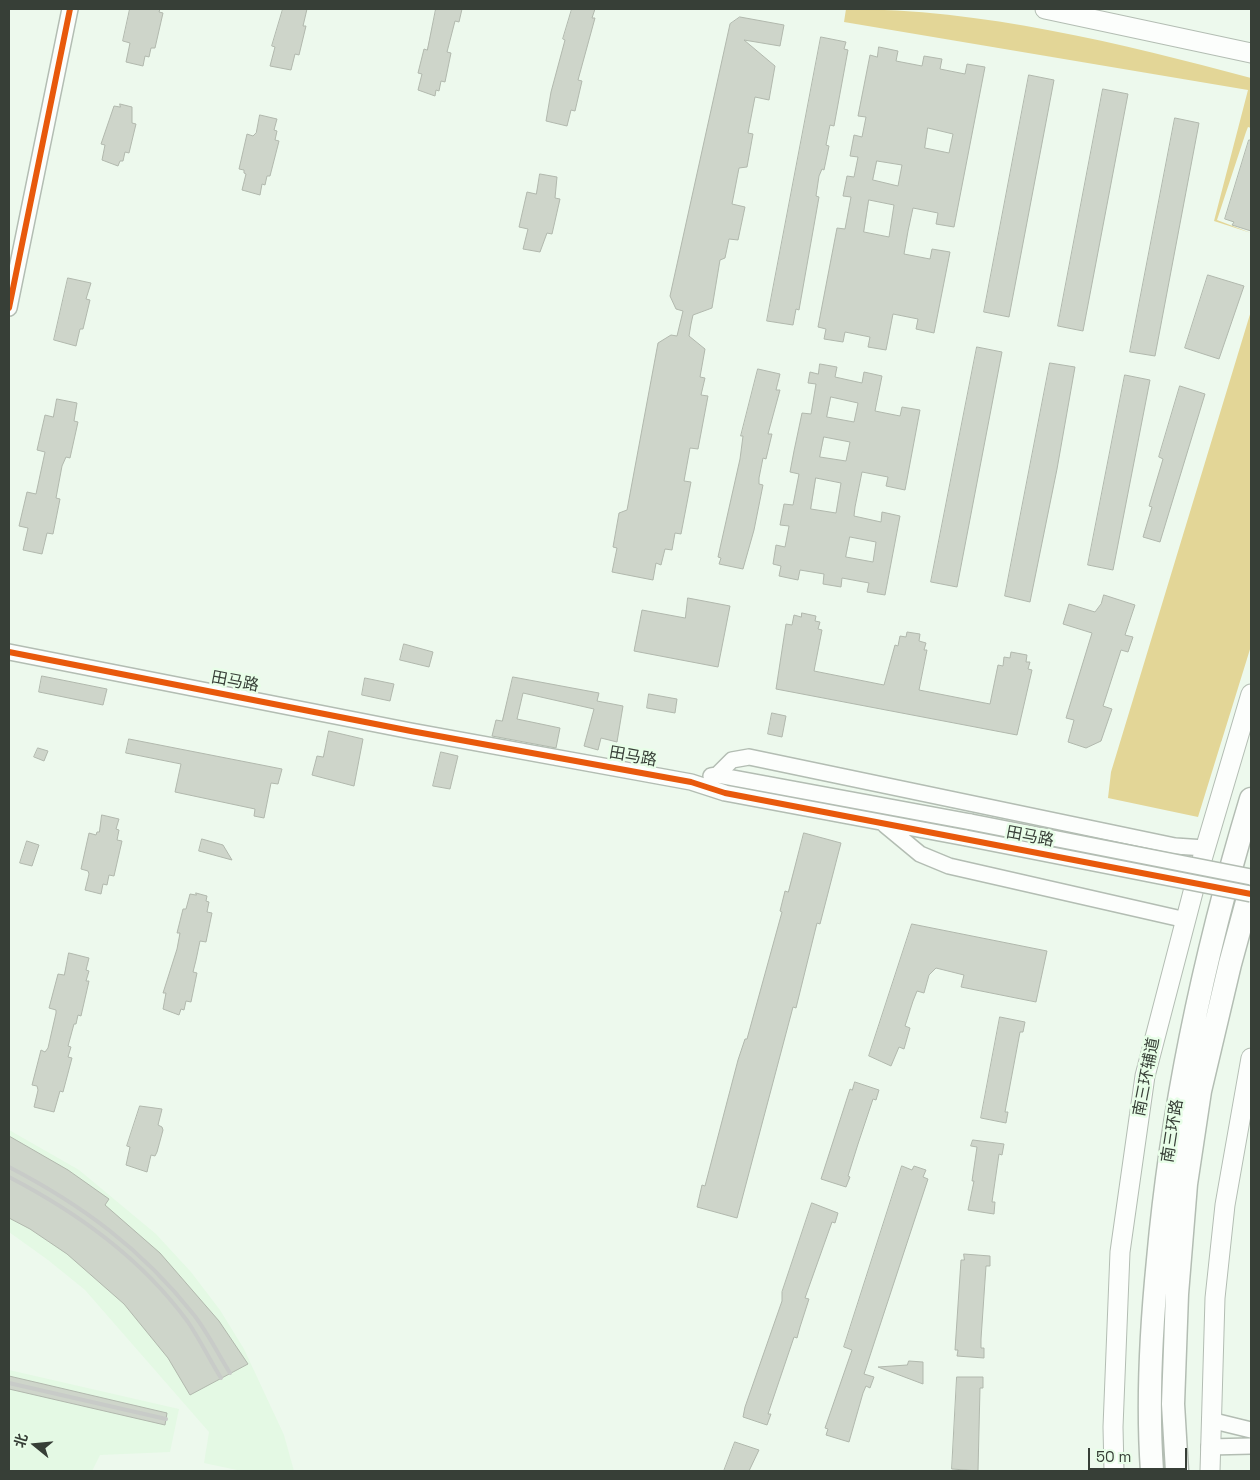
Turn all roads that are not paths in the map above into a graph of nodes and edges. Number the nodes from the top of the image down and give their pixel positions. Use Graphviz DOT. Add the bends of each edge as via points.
graph roads {
  1 [pos="70,9"];
  2 [pos="1045,9"];
  3 [pos="1251,53"];
  4 [pos="9,308"];
  5 [pos="9,652"];
  6 [pos="1251,694"];
  7 [pos="717,775"];
  8 [pos="691,782"];
  9 [pos="1251,799"];
  10 [pos="884,824"];
  11 [pos="1205,848"];
  12 [pos="1251,877"];
  13 [pos="1251,887"];
  14 [pos="1251,894"];
  15 [pos="1186,920"];
  16 [pos="1251,1058"];
  17 [pos="1210,1420"];
  18 [pos="1251,1430"];
  19 [pos="1251,1446"];
  20 [pos="1209,1447"];
  21 [pos="1114,1471"];
  22 [pos="1152,1471"];
  23 [pos="1178,1471"];
  24 [pos="1210,1471"];
  1 -- 4 [label="street"];
  2 -- 3 [label="main road"];
  5 -- 8 [label="street, 田马路"];
  6 -- 11 [label="main road, 南三环辅道"];
  7 -- 8 [label="street, 田马路"];
  7 -- 11 [label="street" via="732,760 749,756 1175,846"];
  7 -- 12 [label="street, 田马路, bridge"];
  8 -- 10 [label="street, 田马路" via="725,793"];
  9 -- 22 [label="highway, 南三环路" via="1226,884 1185,1059 1166,1178 1155,1292 1150,1439"];
  10 -- 14 [label="street, 田马路, bridge"];
  10 -- 15 [label="street" via="920,854 949,866"];
  11 -- 15 [label="main road, 南三环辅道"];
  13 -- 23 [label="highway, 南三环路" via="1200,1091 1186,1184 1173,1404"];
  15 -- 21 [label="main road, 南三环辅道" via="1145,1076 1120,1252"];
  16 -- 17 [label="main road" via="1225,1205 1215,1298"];
  17 -- 18 [label="street"];
  17 -- 20 [label="main road"];
  19 -- 20 [label="street"];
  20 -- 24 [label="main road"];
}
